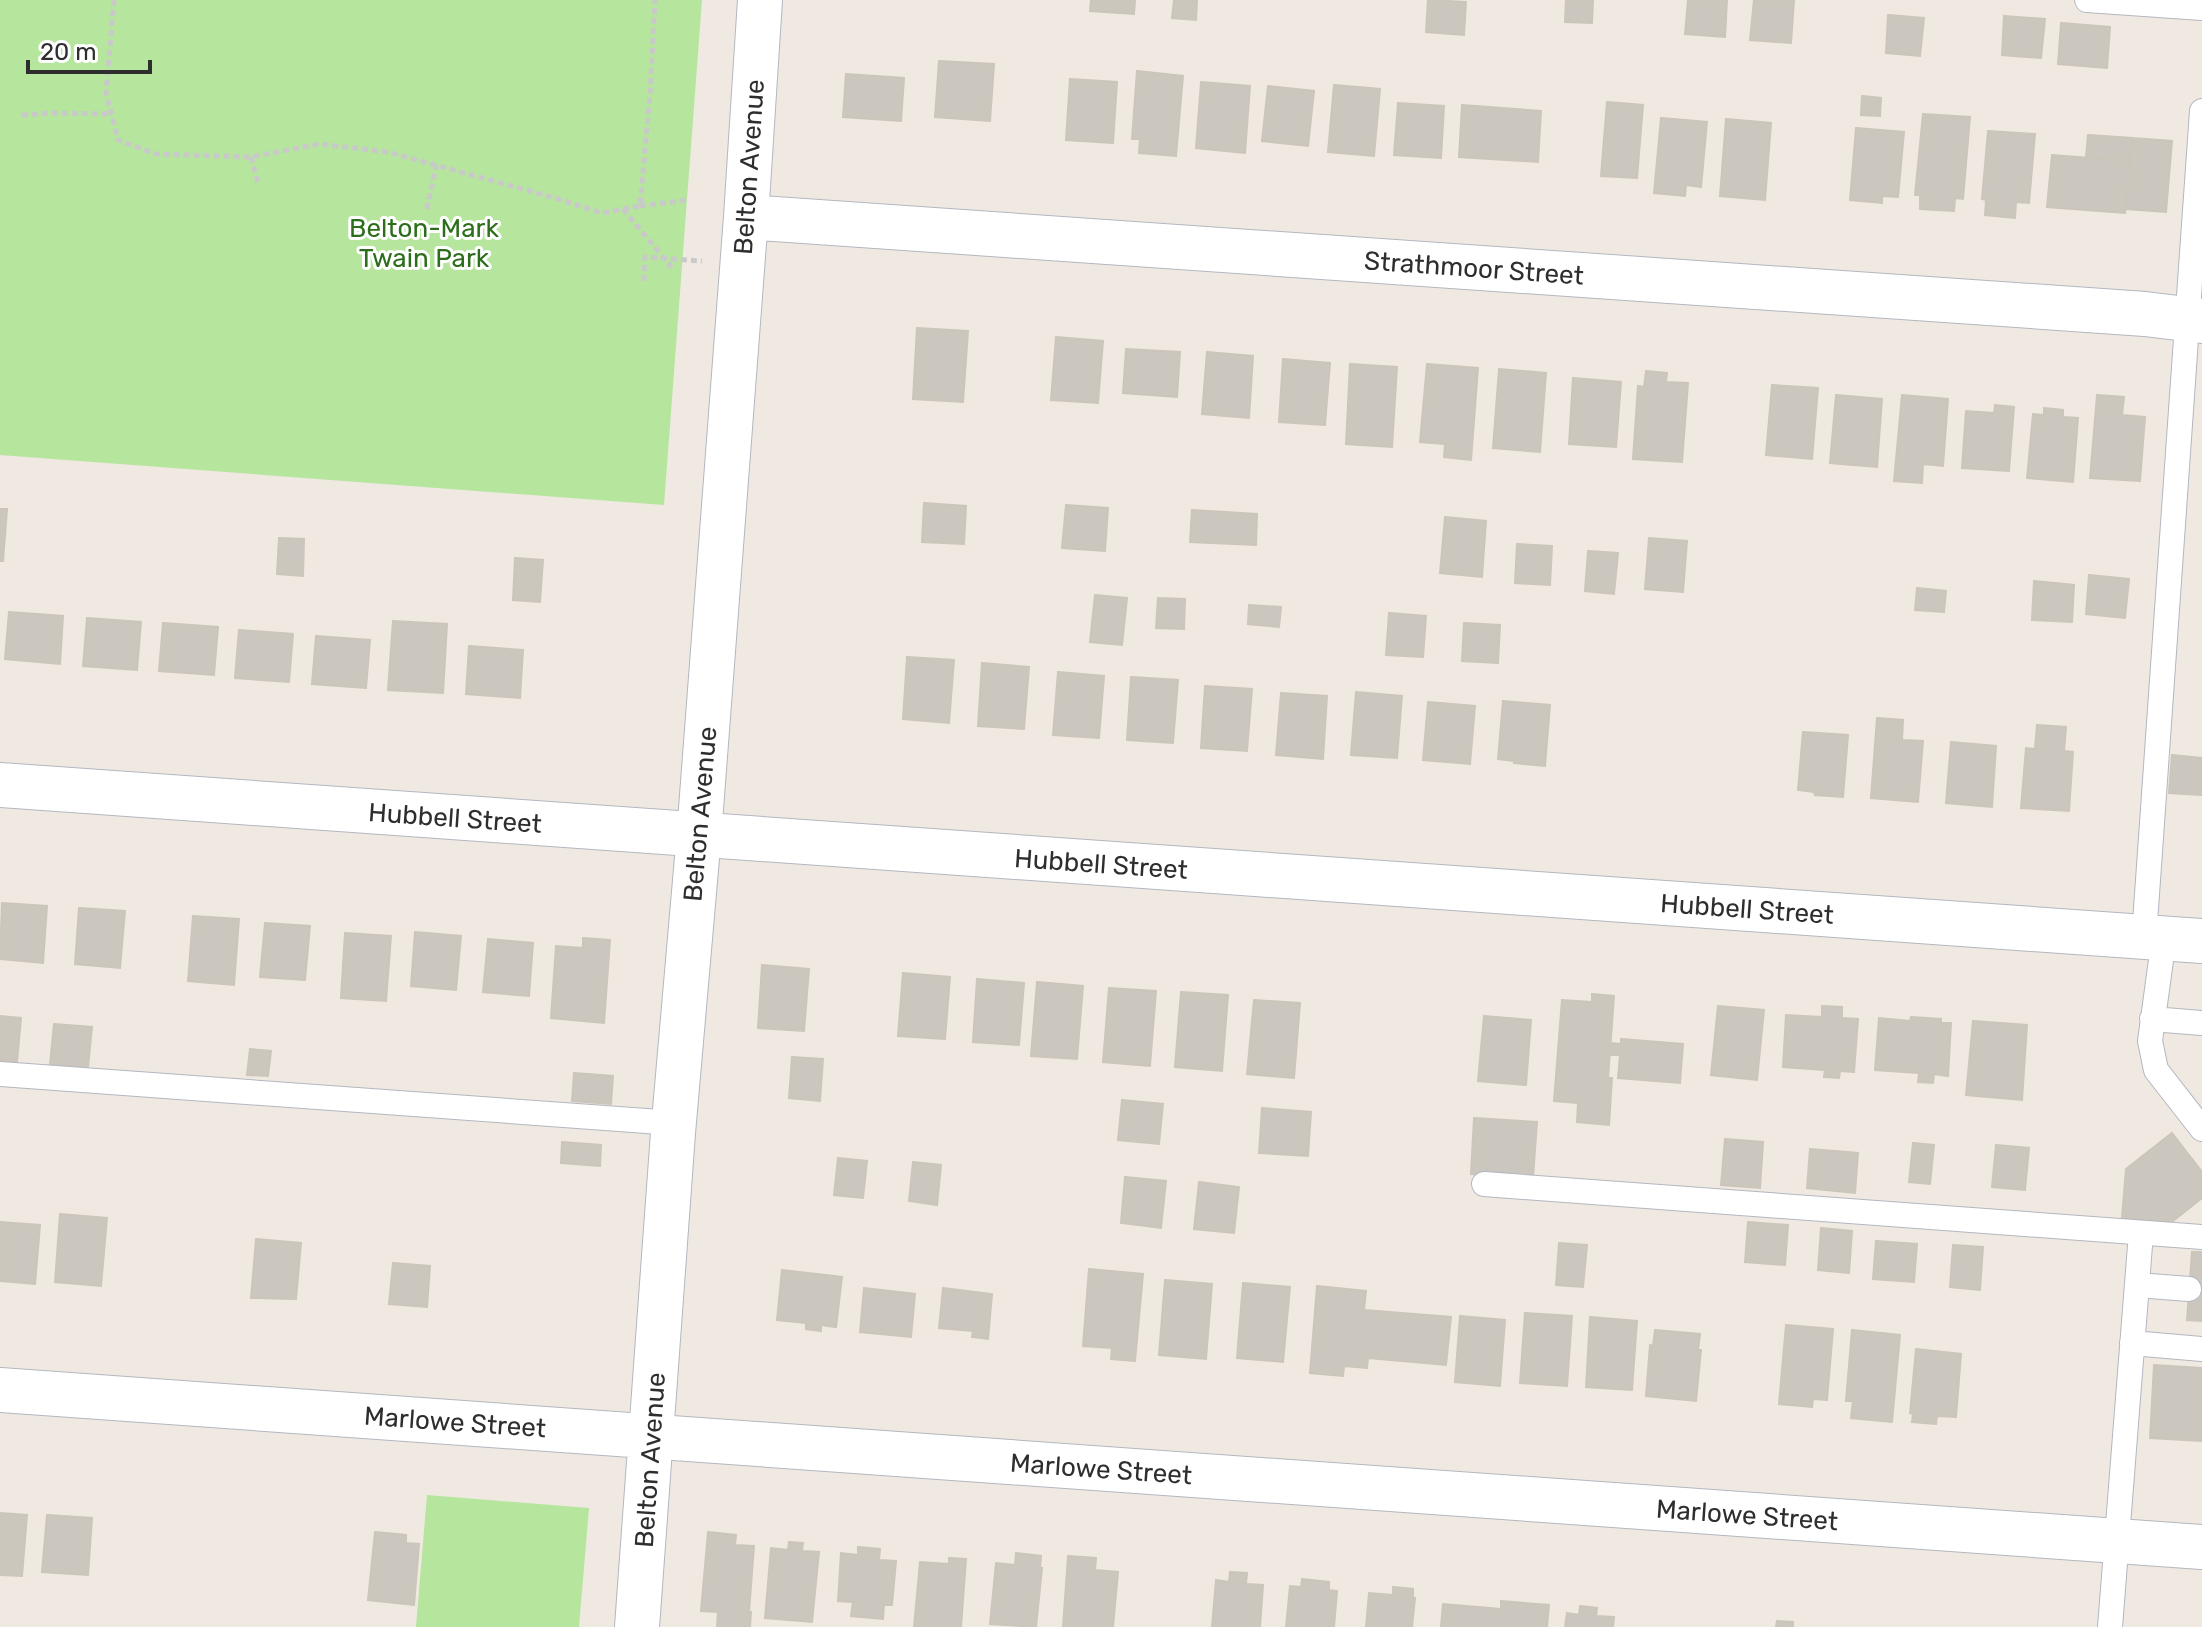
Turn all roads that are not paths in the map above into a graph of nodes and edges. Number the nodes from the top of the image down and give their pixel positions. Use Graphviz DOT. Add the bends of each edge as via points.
graph roads {
  1 [pos="760,0"];
  2 [pos="2087,0"];
  3 [pos="2202,8"];
  4 [pos="2202,111"];
  5 [pos="746,217"];
  6 [pos="2195,320"];
  7 [pos="0,785"];
  8 [pos="699,835"];
  9 [pos="2170,939"];
  10 [pos="2152,1019"];
  11 [pos="2202,1023"];
  12 [pos="0,1074"];
  13 [pos="674,1123"];
  14 [pos="2202,1129"];
  15 [pos="1484,1184"];
  16 [pos="2141,1233"];
  17 [pos="2202,1237"];
  18 [pos="2137,1285"];
  19 [pos="2189,1289"];
  20 [pos="2132,1343"];
  21 [pos="2202,1349"];
  22 [pos="0,1390"];
  23 [pos="652,1437"];
  24 [pos="2116,1541"];
  25 [pos="2202,1547"];
  26 [pos="637,1627"];
  27 [pos="2110,1627"];
  1 -- 5 [label="street, Belton Avenue"];
  2 -- 3 [label="lane"];
  4 -- 6 [label="lane"];
  5 -- 6 [label="street, Strathmoor Street"];
  5 -- 8 [label="street, Belton Avenue"];
  6 -- 9 [label="lane"];
  7 -- 8 [label="street, Hubbell Street"];
  8 -- 9 [label="street, Hubbell Street"];
  8 -- 13 [label="street, Belton Avenue"];
  9 -- 10 [label="lane"];
  10 -- 11 [label="lane"];
  10 -- 14 [label="lane" via="2156,1070"];
  12 -- 13 [label="lane"];
  13 -- 23 [label="street, Belton Avenue"];
  15 -- 16 [label="lane"];
  16 -- 17 [label="lane"];
  16 -- 18 [label="lane"];
  18 -- 19 [label="lane"];
  18 -- 20 [label="lane"];
  20 -- 21 [label="lane"];
  20 -- 24 [label="lane"];
  22 -- 23 [label="street, Marlowe Street"];
  23 -- 24 [label="street, Marlowe Street"];
  23 -- 26 [label="street, Belton Avenue"];
  24 -- 25 [label="street, Marlowe Street"];
  24 -- 27 [label="lane"];
}
